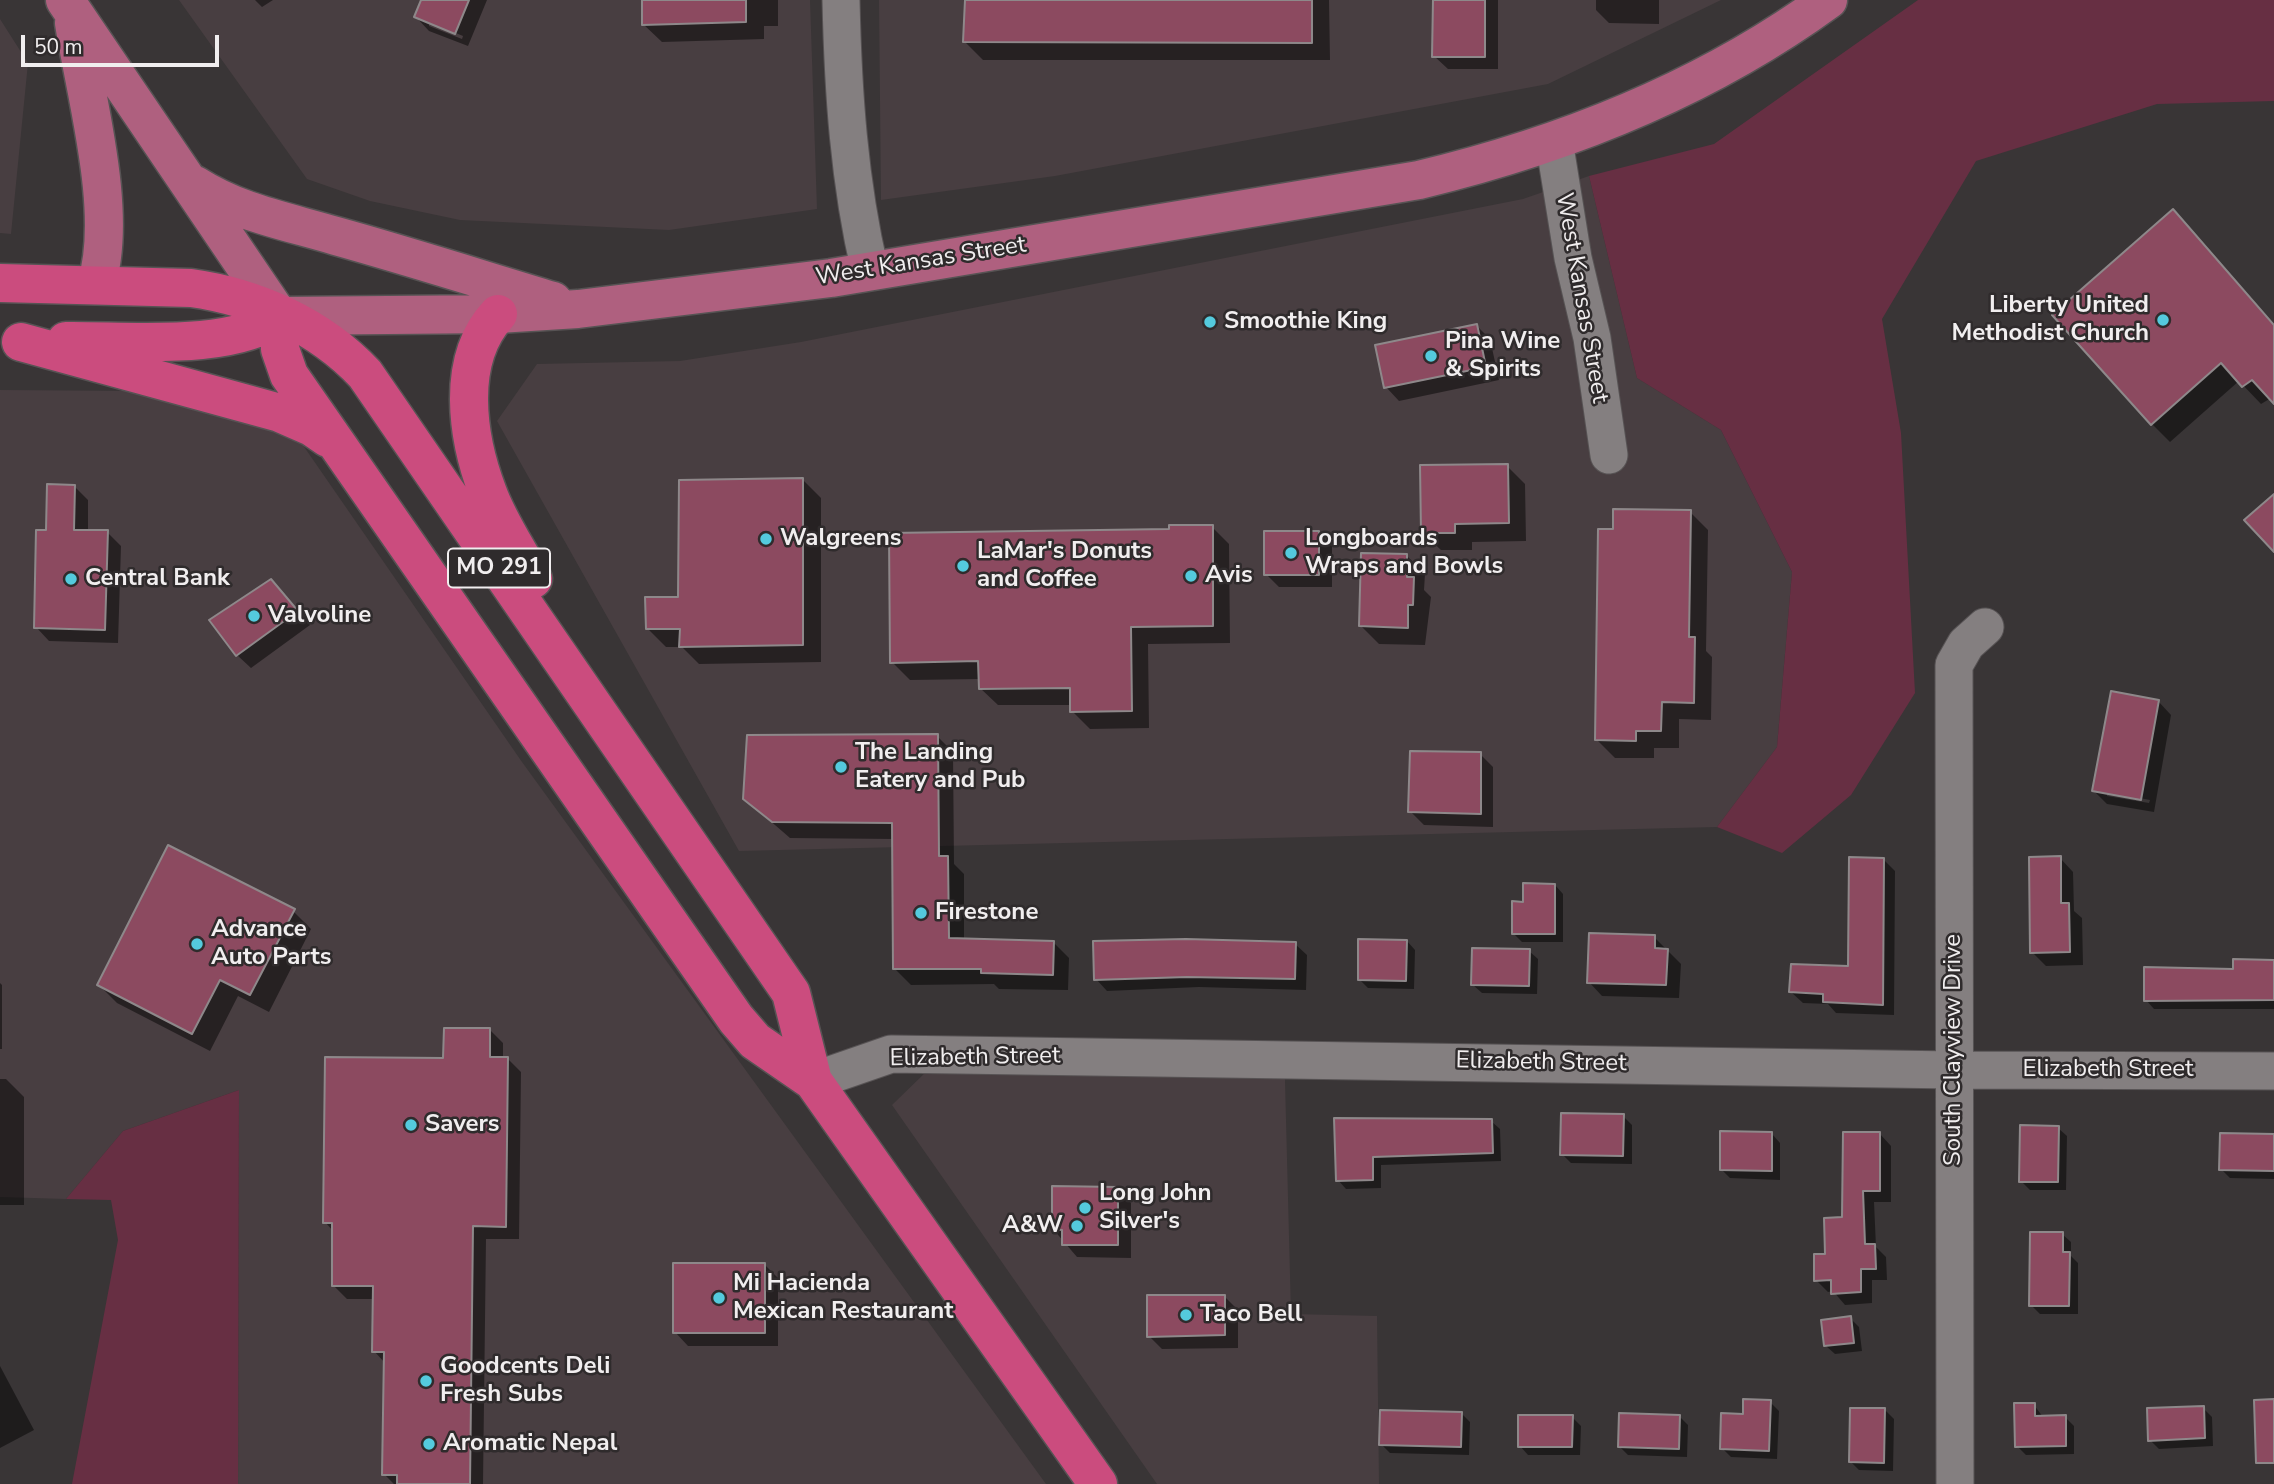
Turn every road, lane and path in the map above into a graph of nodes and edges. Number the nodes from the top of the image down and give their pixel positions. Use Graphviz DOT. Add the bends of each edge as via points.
graph roads {
  1 [pos="841,0"];
  2 [pos="1828,0"];
  3 [pos="68,5"];
  4 [pos="1554,141"];
  5 [pos="188,182"];
  6 [pos="870,271"];
  7 [pos="0,283"];
  8 [pos="96,285"];
  9 [pos="578,309"];
  10 [pos="498,314"];
  11 [pos="279,316"];
  12 [pos="11,342"];
  13 [pos="343,451"];
  14 [pos="1609,455"];
  15 [pos="1985,627"];
  16 [pos="560,657"];
  17 [pos="1954,1070"];
  18 [pos="2274,1071"];
  19 [pos="813,1081"];
  20 [pos="1098,1484"];
  21 [pos="1955,1484"];
  1 -- 6 [label="street" via="843,89 859,222"];
  2 -- 4 [label="main road, West Kansas Street" via="1656,101"];
  3 -- 5 [label="main road, MO 291"];
  3 -- 8 [label="main road" via="105,214 104,253"];
  4 -- 6 [label="main road, West Kansas Street" via="1419,180"];
  4 -- 14 [label="street, West Kansas Street"];
  5 -- 9 [label="main road" via="261,217"];
  5 -- 11 [label="main road, MO 291"];
  6 -- 9 [label="main road, West Kansas Street"];
  7 -- 8 [label="highway, West Kansas Street"];
  8 -- 11 [label="highway, West Kansas Street" via="215,291"];
  9 -- 10 [label="main road, West Kansas Street"];
  10 -- 11 [label="main road, West Kansas Street"];
  10 -- 16 [label="highway" via="481,335 472,360 475,447 488,494 536,586"];
  11 -- 12 [label="highway, West Kansas Street" via="255,331 226,339"];
  11 -- 13 [label="highway, MO 291" via="279,349 289,375"];
  11 -- 16 [label="highway, MO 291" via="332,343 365,374"];
  12 -- 13 [label="highway" via="280,413 312,426"];
  13 -- 19 [label="highway, MO 291" via="736,1018 755,1041"];
  15 -- 17 [label="street, South Clayview Drive" via="1966,644 1954,665"];
  16 -- 19 [label="highway, MO 291" via="791,993"];
  17 -- 18 [label="street, Elizabeth Street"];
  17 -- 19 [label="street, Elizabeth Street" via="891,1055"];
  17 -- 21 [label="street, South Clayview Drive"];
  19 -- 20 [label="highway, MO 291"];
}
